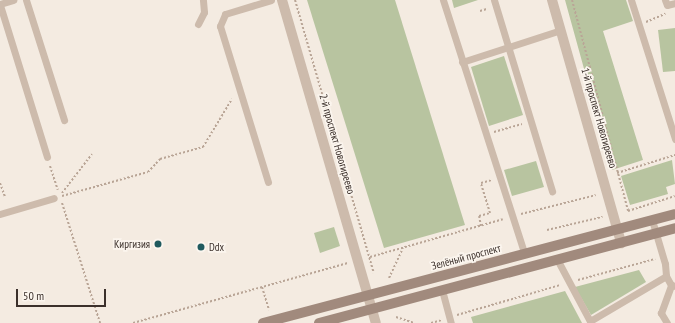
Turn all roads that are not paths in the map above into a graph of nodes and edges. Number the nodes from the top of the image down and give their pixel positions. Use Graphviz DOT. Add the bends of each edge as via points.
graph roads {
  1 [pos="13,0"];
  2 [pos="26,0"];
  3 [pos="203,0"];
  4 [pos="271,0"];
  5 [pos="282,0"];
  6 [pos="443,0"];
  7 [pos="494,0"];
  8 [pos="552,0"];
  9 [pos="631,0"];
  10 [pos="665,0"];
  11 [pos="675,3"];
  12 [pos="0,5"];
  13 [pos="198,24"];
  14 [pos="561,30"];
  15 [pos="508,47"];
  16 [pos="462,62"];
  17 [pos="64,120"];
  18 [pos="675,139"];
  19 [pos="48,157"];
  20 [pos="268,182"];
  21 [pos="552,191"];
  22 [pos="57,197"];
  23 [pos="0,214"];
  24 [pos="675,214"];
  25 [pos="652,220"];
  26 [pos="675,228"];
  27 [pos="618,229"];
  28 [pos="656,234"];
  29 [pos="621,243"];
  30 [pos="524,253"];
  31 [pos="558,261"];
  32 [pos="666,276"];
  33 [pos="673,285"];
  34 [pos="442,290"];
  35 [pos="368,295"];
  36 [pos="371,309"];
  37 [pos="451,320"];
  38 [pos="268,322"];
  39 [pos="590,322"];
  40 [pos="319,323"];
  41 [pos="376,323"];
  42 [pos="667,323"];
  1 -- 12 [label="lane"];
  2 -- 17 [label="lane"];
  3 -- 13 [label="lane" via="204,12"];
  4 -- 20 [label="lane" via="225,14 220,26"];
  5 -- 35 [label="street, 2-й проспект Новогиреево"];
  6 -- 16 [label="lane"];
  7 -- 15 [label="lane"];
  8 -- 14 [label="street, 1-й проспект Новогиреево"];
  9 -- 18 [label="lane"];
  10 -- 11 [label="lane" via="667,6"];
  12 -- 19 [label="lane"];
  14 -- 15 [label="lane"];
  14 -- 27 [label="street, 1-й проспект Новогиреево"];
  15 -- 16 [label="lane"];
  15 -- 21 [label="lane"];
  16 -- 30 [label="lane"];
  22 -- 23 [label="lane"];
  24 -- 25 [label="main road, Зелёный проспект"];
  25 -- 27 [label="main road, Зелёный проспект"];
  25 -- 28 [label="lane"];
  26 -- 28 [label="main road"];
  27 -- 29 [label="street, 1-й проспект Новогиреево"];
  27 -- 30 [label="main road, Зелёный проспект"];
  28 -- 29 [label="main road"];
  28 -- 32 [label="lane"];
  29 -- 31 [label="main road"];
  30 -- 35 [label="main road, Зелёный проспект"];
  31 -- 34 [label="main road"];
  31 -- 39 [label="lane"];
  32 -- 33 [label="lane"];
  32 -- 39 [label="lane"];
  33 -- 42 [label="lane" via="661,313"];
  34 -- 36 [label="main road"];
  34 -- 37 [label="lane"];
  35 -- 36 [label="street, 2-й проспект Новогиреево"];
  35 -- 38 [label="main road, Зелёный проспект"];
  36 -- 40 [label="main road"];
  36 -- 41 [label="street"];
}
